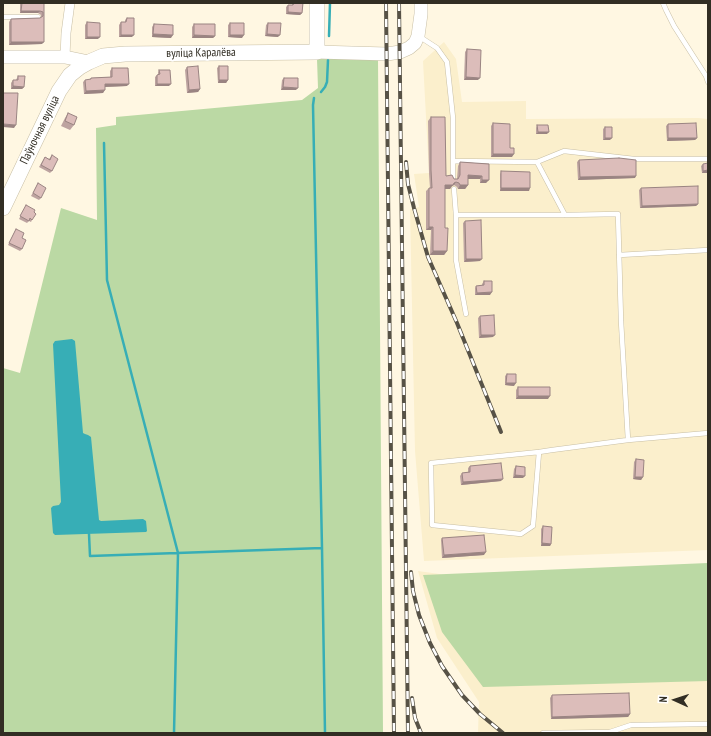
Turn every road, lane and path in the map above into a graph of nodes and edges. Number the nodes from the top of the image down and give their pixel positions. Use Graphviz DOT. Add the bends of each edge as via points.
graph roads {
  1 [pos="70,3"];
  2 [pos="317,3"];
  3 [pos="421,3"];
  4 [pos="663,3"];
  5 [pos="3,17"];
  6 [pos="38,17"];
  7 [pos="418,36"];
  8 [pos="317,52"];
  9 [pos="65,57"];
  10 [pos="3,58"];
  11 [pos="89,62"];
  12 [pos="708,82"];
  13 [pos="708,159"];
  14 [pos="453,161"];
  15 [pos="537,162"];
  16 [pos="453,179"];
  17 [pos="454,189"];
  18 [pos="3,208"];
  19 [pos="456,215"];
  20 [pos="566,215"];
  21 [pos="708,250"];
  22 [pos="619,255"];
  23 [pos="466,314"];
  24 [pos="708,433"];
  25 [pos="628,440"];
  26 [pos="539,452"];
  27 [pos="708,724"];
  28 [pos="543,733"];
  1 -- 9 [label="street"];
  2 -- 8 [label="main road"];
  3 -- 7 [label="main road"];
  4 -- 12 [label="lane"];
  5 -- 6 [label="lane"];
  7 -- 8 [label="main road, вуліца Каралёва" via="415,43 400,52"];
  7 -- 14 [label="lane" via="437,48 447,62 453,118"];
  8 -- 11 [label="main road, вуліца Каралёва" via="125,54 103,56"];
  9 -- 10 [label="main road"];
  9 -- 11 [label="main road"];
  11 -- 18 [label="main road, Паўночная вуліца" via="70,75 59,91"];
  13 -- 15 [label="lane" via="634,159 564,151"];
  14 -- 15 [label="lane"];
  14 -- 16 [label="lane"];
  15 -- 20 [label="lane"];
  17 -- 19 [label="lane"];
  19 -- 20 [label="lane"];
  19 -- 23 [label="lane" via="456,260"];
  20 -- 22 [label="lane" via="618,214"];
  21 -- 22 [label="lane"];
  22 -- 25 [label="lane" via="620,321"];
  24 -- 25 [label="lane"];
  25 -- 26 [label="lane"];
  26 -- 26 [label="lane" via="431,463 432,525 521,534 533,526"];
  27 -- 28 [label="lane" via="631,725 610,732"];
}
